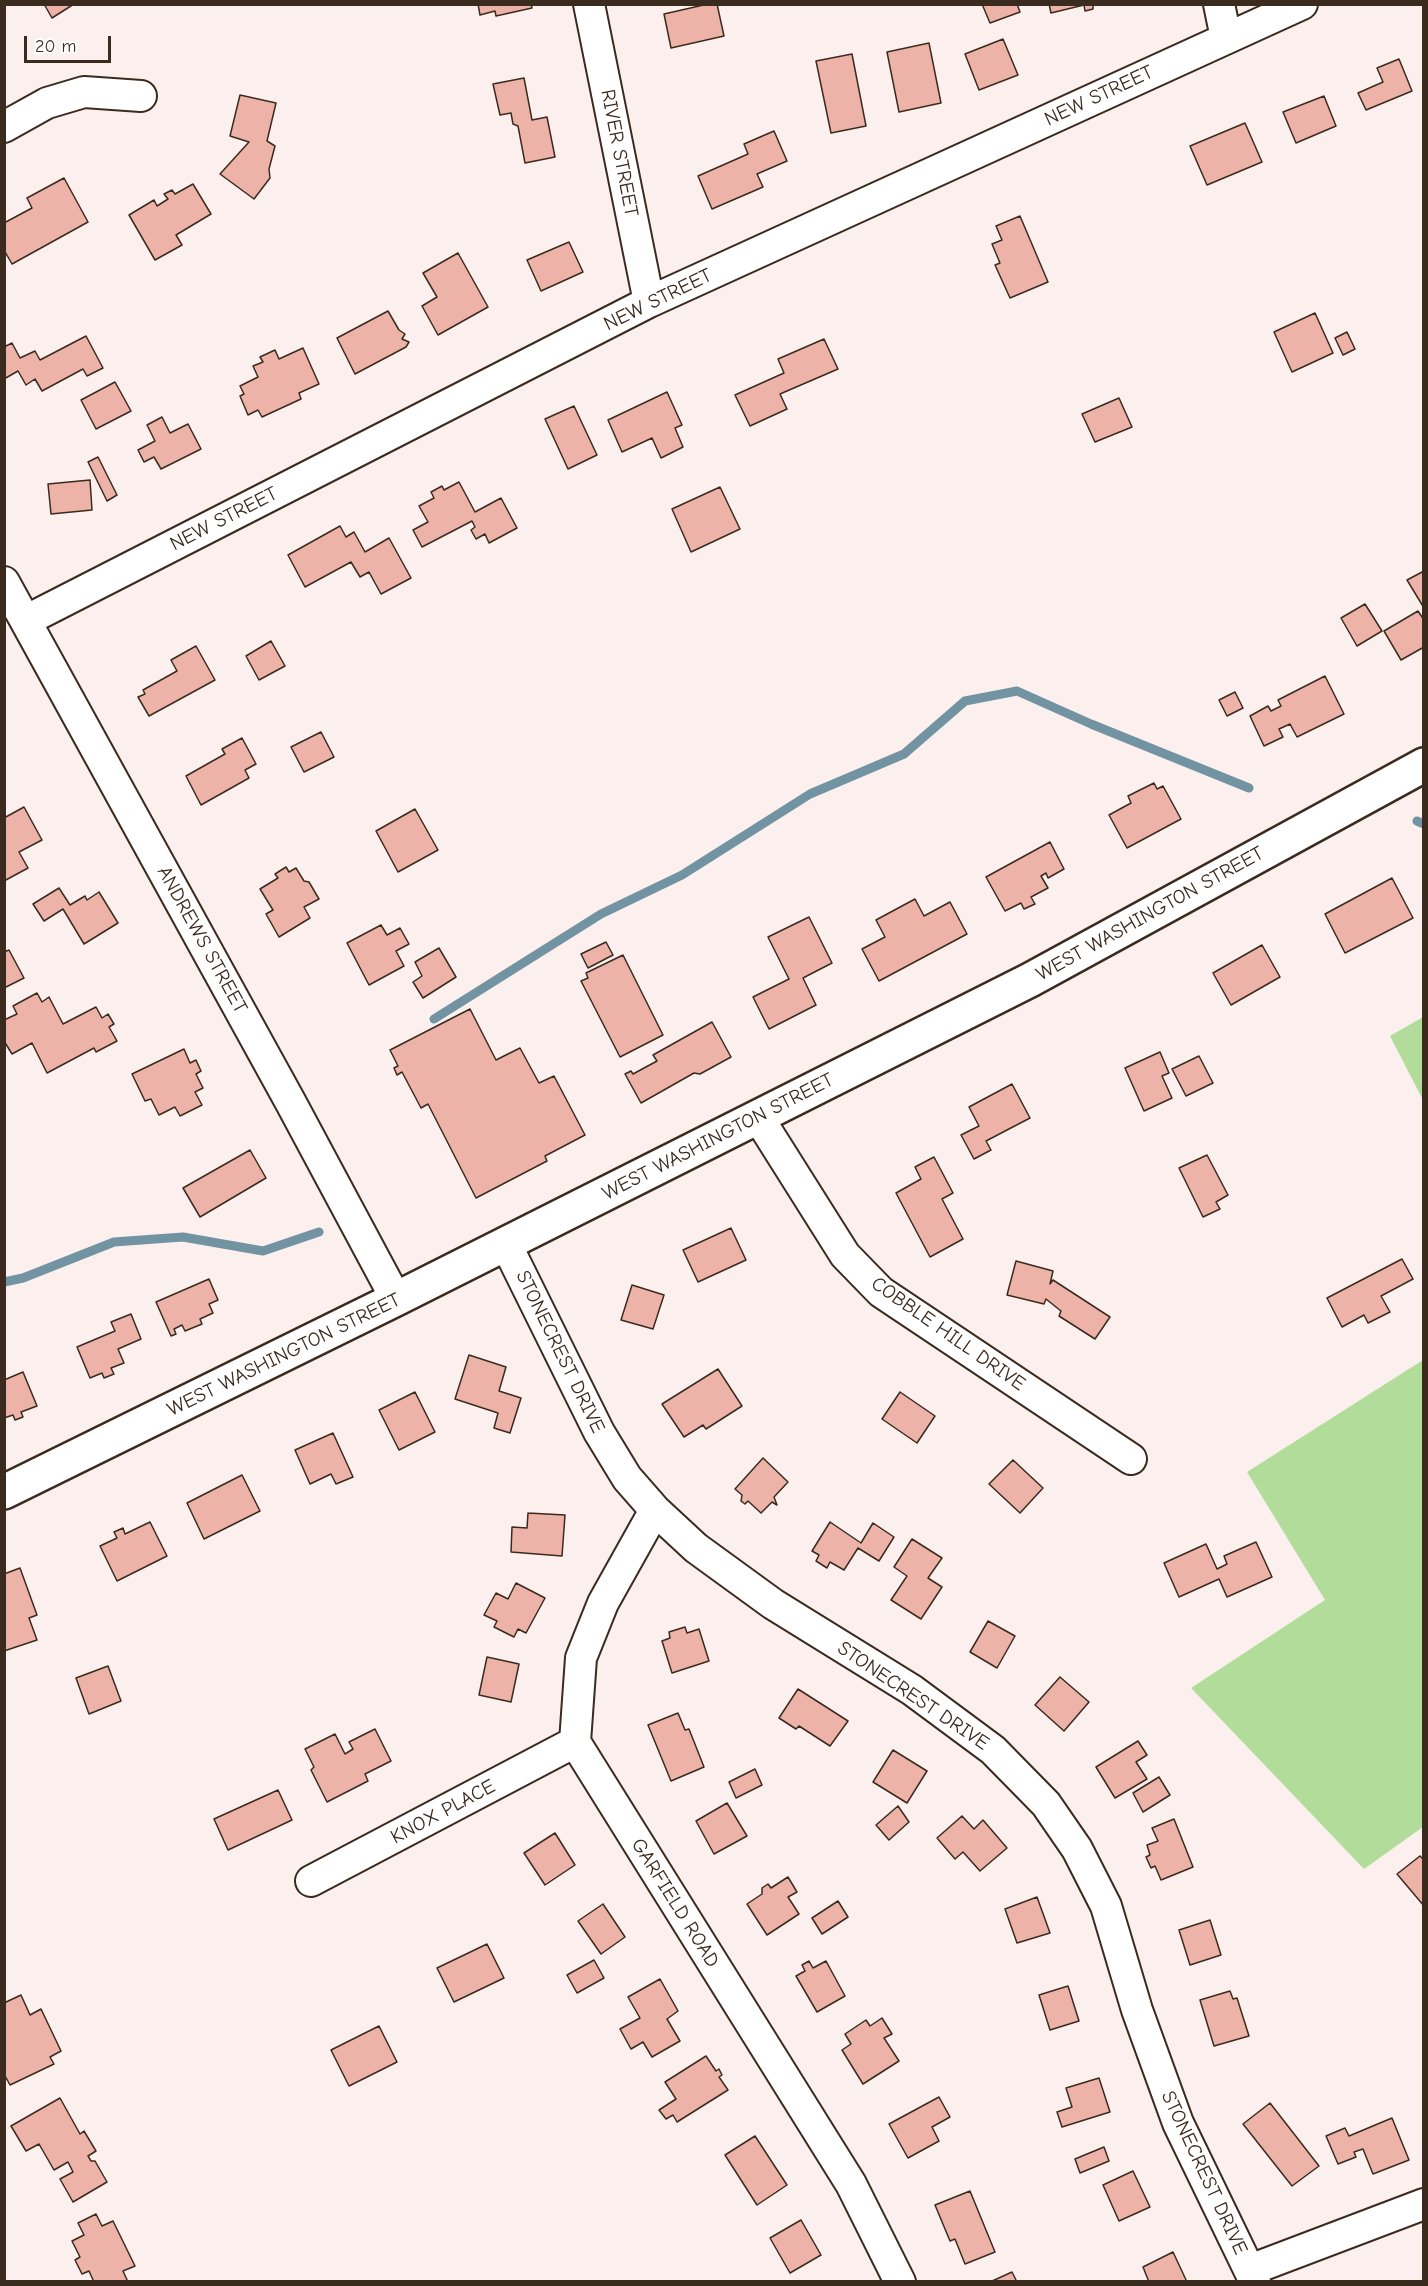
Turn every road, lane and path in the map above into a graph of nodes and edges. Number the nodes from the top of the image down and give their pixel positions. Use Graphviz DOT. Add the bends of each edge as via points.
graph roads {
  1 [pos="589,4"];
  2 [pos="1219,4"];
  3 [pos="1302,4"];
  4 [pos="1226,38"];
  5 [pos="141,96"];
  6 [pos="4,127"];
  7 [pos="649,302"];
  8 [pos="4,582"];
  9 [pos="27,620"];
  10 [pos="1424,765"];
  11 [pos="758,1117"];
  12 [pos="506,1244"];
  13 [pos="396,1299"];
  14 [pos="1131,1459"];
  15 [pos="4,1492"];
  16 [pos="655,1510"];
  17 [pos="575,1742"];
  18 [pos="311,1881"];
  19 [pos="1424,2204"];
  20 [pos="1252,2276"];
  21 [pos="900,2282"];
  1 -- 7 [label="street, RIVER STREET"];
  2 -- 4 [label="street"];
  3 -- 4 [label="street, NEW STREET"];
  4 -- 7 [label="street, NEW STREET"];
  5 -- 6 [label="street" via="84,92 47,103"];
  7 -- 9 [label="street, NEW STREET"];
  8 -- 9 [label="street, ANDREWS STREET"];
  9 -- 13 [label="street, ANDREWS STREET"];
  10 -- 11 [label="main road, WEST WASHINGTON STREET" via="1030,980"];
  11 -- 12 [label="main road, WEST WASHINGTON STREET"];
  11 -- 14 [label="street, COBBLE HILL DRIVE" via="845,1255 881,1292"];
  12 -- 13 [label="main road, WEST WASHINGTON STREET"];
  12 -- 16 [label="street, STONECREST DRIVE" via="599,1432 627,1478"];
  13 -- 15 [label="main road, WEST WASHINGTON STREET"];
  16 -- 17 [label="street" via="603,1603 581,1658"];
  16 -- 20 [label="street, STONECREST DRIVE" via="696,1548 773,1604 912,1690 993,1750 1047,1804 1077,1849 1106,1906 1137,2010 1178,2123"];
  17 -- 18 [label="street, KNOX PLACE"];
  17 -- 21 [label="street, GARFIELD ROAD" via="851,2184"];
  19 -- 20 [label="street"];
}
